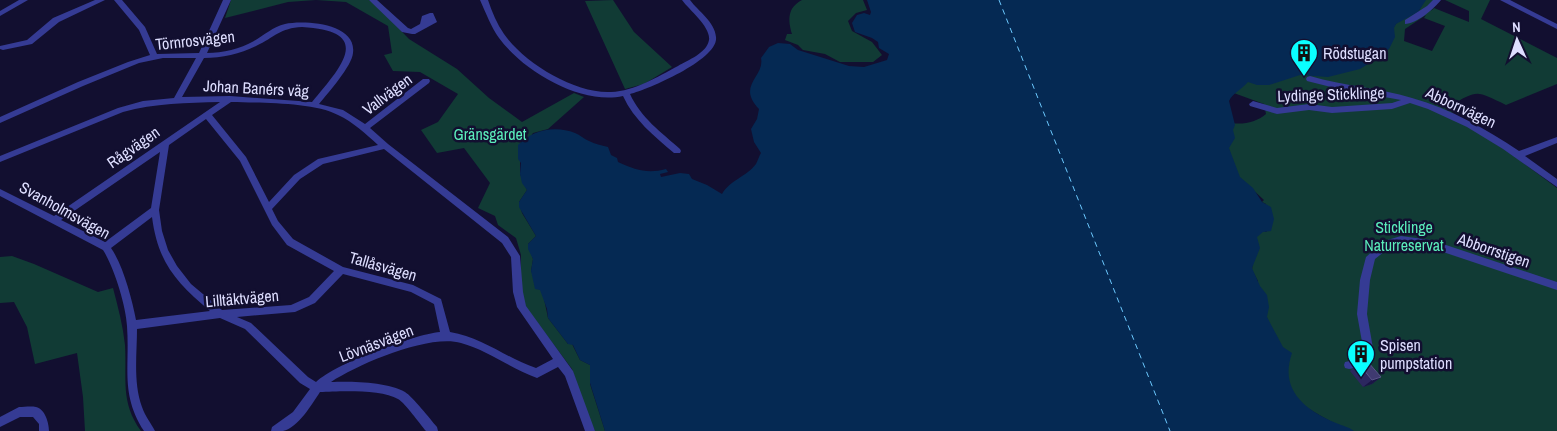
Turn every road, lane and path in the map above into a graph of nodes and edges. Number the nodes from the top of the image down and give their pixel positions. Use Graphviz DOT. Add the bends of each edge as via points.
graph roads {
  1 [pos="24,0"];
  2 [pos="101,0"];
  3 [pos="118,0"];
  4 [pos="226,0"];
  5 [pos="373,0"];
  6 [pos="484,0"];
  7 [pos="686,0"];
  8 [pos="1437,0"];
  9 [pos="1504,0"];
  10 [pos="0,14"];
  11 [pos="1408,22"];
  12 [pos="423,25"];
  13 [pos="1557,27"];
  14 [pos="4,48"];
  15 [pos="202,55"];
  16 [pos="154,57"];
  17 [pos="1310,79"];
  18 [pos="426,81"];
  19 [pos="626,93"];
  20 [pos="230,99"];
  21 [pos="176,100"];
  22 [pos="1410,100"];
  23 [pos="1253,104"];
  24 [pos="314,105"];
  25 [pos="208,115"];
  26 [pos="0,120"];
  27 [pos="365,128"];
  28 [pos="1557,140"];
  29 [pos="164,143"];
  30 [pos="385,146"];
  31 [pos="677,150"];
  32 [pos="1518,155"];
  33 [pos="0,159"];
  34 [pos="1557,184"];
  35 [pos="0,192"];
  36 [pos="268,208"];
  37 [pos="155,210"];
  38 [pos="54,220"];
  39 [pos="106,247"];
  40 [pos="340,270"];
  41 [pos="1557,286"];
  42 [pos="220,314"];
  43 [pos="132,325"];
  44 [pos="446,336"];
  45 [pos="559,361"];
  46 [pos="1349,365"];
  47 [pos="317,388"];
  48 [pos="0,422"];
  49 [pos="44,431"];
  50 [pos="150,431"];
  51 [pos="276,431"];
  52 [pos="433,431"];
  53 [pos="590,431"];
  1 -- 10 [label="street"];
  2 -- 14 [label="street" via="56,20 29,42"];
  3 -- 16 [label="street" via="142,29"];
  4 -- 15 [label="street"];
  5 -- 12 [label="street" via="405,30 412,32"];
  6 -- 19 [label="street" via="503,38 550,77 583,92 610,96"];
  7 -- 19 [label="street" via="710,30 713,40 710,47 655,83"];
  8 -- 11 [label="street"];
  9 -- 13 [label="street"];
  15 -- 16 [label="street, Törnrosvägen"];
  15 -- 21 [label="street"];
  15 -- 24 [label="street, Törnrosvägen" via="241,50 286,26 317,24 336,31 348,42 350,52 347,61"];
  16 -- 26 [label="street, Törnrosvägen" via="82,83"];
  17 -- 22 [label="street, Abborrvägen"];
  18 -- 27 [label="street, Vallvägen"];
  19 -- 31 [label="street" via="632,109"];
  20 -- 21 [label="street, Johan Banérs väg"];
  20 -- 24 [label="street, Johan Banérs väg"];
  20 -- 25 [label="street, Rågvägen"];
  21 -- 33 [label="street, Johan Banérs väg" via="121,110"];
  22 -- 23 [label="street, Lydinge Sticklinge" via="1392,106 1332,110 1309,107 1277,111"];
  22 -- 32 [label="street, Abborrvägen" via="1460,120"];
  24 -- 27 [label="street, Johan Banérs väg" via="340,112"];
  25 -- 29 [label="street, Rågvägen"];
  25 -- 36 [label="street, Tallåsvägen" via="243,159"];
  27 -- 30 [label="street, Johan Banérs väg"];
  28 -- 32 [label="street"];
  29 -- 37 [label="street"];
  29 -- 38 [label="street, Rågvägen"];
  30 -- 36 [label="street" via="321,161 297,177"];
  30 -- 45 [label="street, Johan Banérs väg" via="505,240 515,256 522,307"];
  32 -- 34 [label="street, Abborrvägen"];
  35 -- 38 [label="street, Svanholmsvägen"];
  36 -- 40 [label="street, Tallåsvägen" via="290,242"];
  37 -- 39 [label="street"];
  37 -- 42 [label="street" via="160,237 174,269 188,287"];
  38 -- 39 [label="street, Svanholmsvägen"];
  39 -- 43 [label="street, Svanholmsvägen" via="112,256"];
  40 -- 42 [label="street, Lilltäktvägen" via="312,300 292,309"];
  40 -- 44 [label="street, Tallåsvägen" via="413,289 438,302"];
  41 -- 46 [label="street, Abborrstigen" via="1431,244 1406,240 1386,244 1371,257 1365,280 1362,314 1369,354 1362,363"];
  42 -- 43 [label="street, Lilltäktvägen"];
  42 -- 47 [label="street" via="248,326 304,380"];
  43 -- 50 [label="street, Svanholmsvägen" via="131,383 136,405"];
  44 -- 45 [label="street, Lövnäsvägen" via="480,345 537,373"];
  44 -- 47 [label="street, Lövnäsvägen" via="406,344 329,378"];
  45 -- 53 [label="street" via="569,374"];
  47 -- 51 [label="street, Lövnäsvägen" via="297,415"];
  47 -- 52 [label="street" via="342,386 386,390 402,396"];
  48 -- 49 [label="street" via="19,412 36,412 44,423"];
}
